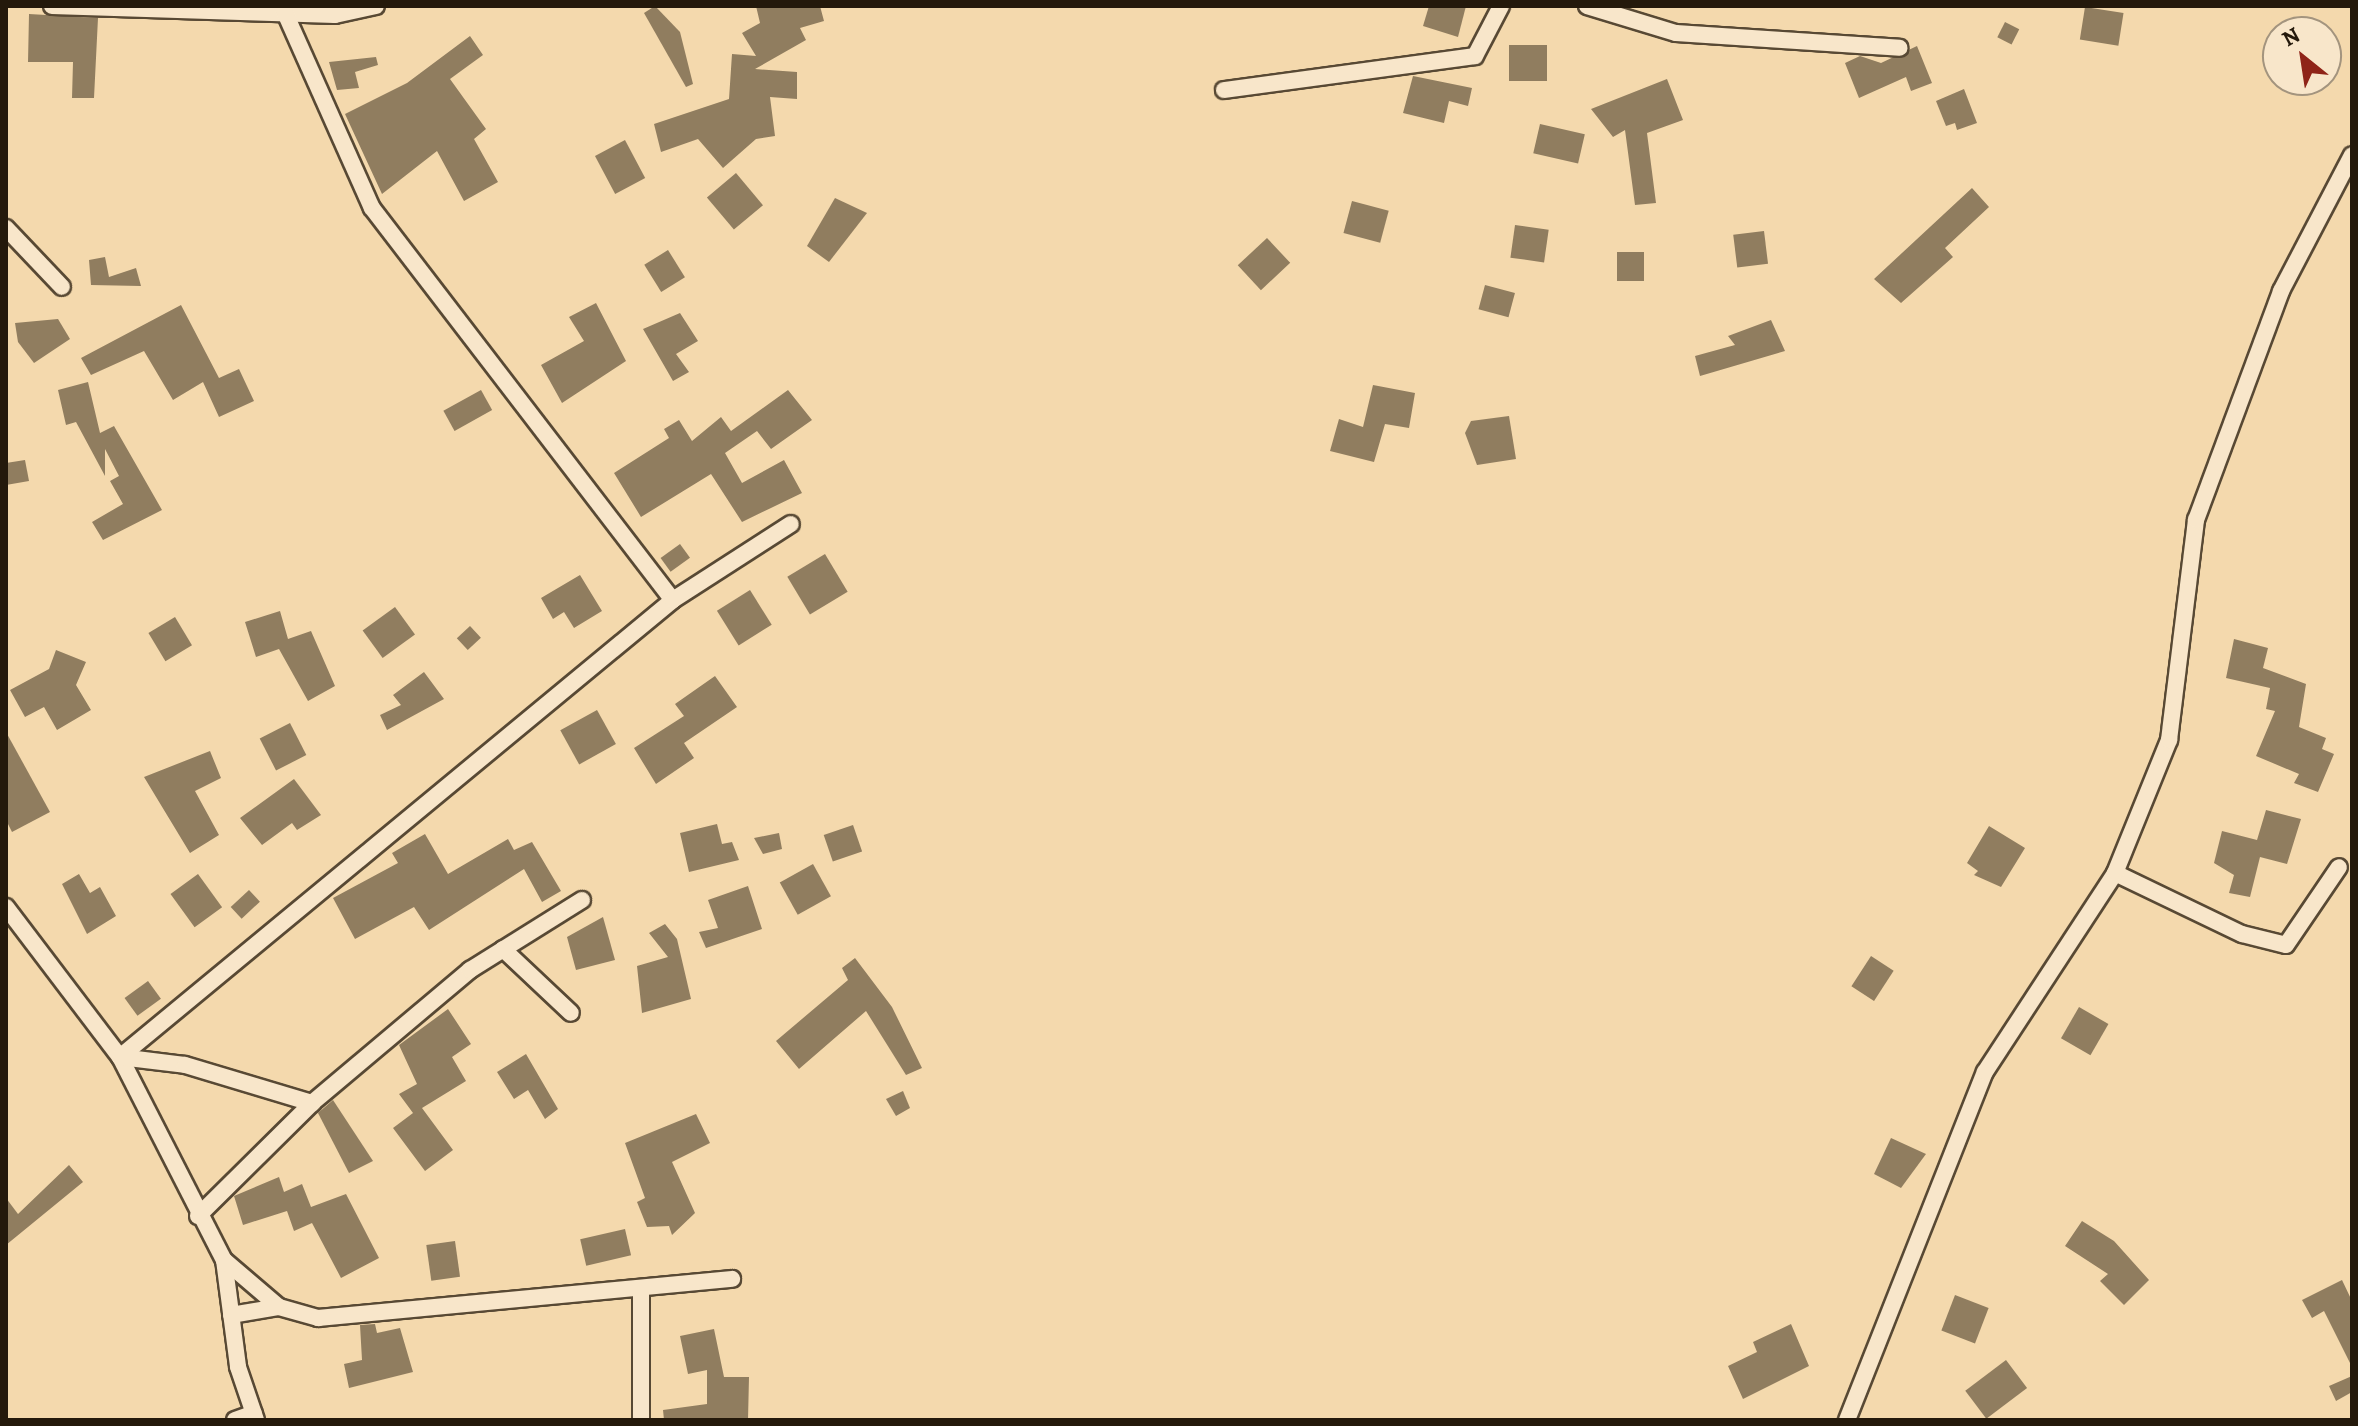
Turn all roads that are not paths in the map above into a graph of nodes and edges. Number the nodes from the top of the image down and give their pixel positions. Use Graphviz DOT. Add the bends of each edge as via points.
graph roads {
  1 [pos="52,6"];
  2 [pos="376,6"];
  3 [pos="1501,6"];
  4 [pos="1587,6"];
  5 [pos="283,10"];
  6 [pos="1899,48"];
  7 [pos="1224,90"];
  8 [pos="2352,155"];
  9 [pos="6,228"];
  10 [pos="62,287"];
  11 [pos="791,524"];
  12 [pos="673,600"];
  13 [pos="2339,867"];
  14 [pos="2115,873"];
  15 [pos="582,900"];
  16 [pos="6,907"];
  17 [pos="503,949"];
  18 [pos="571,1013"];
  19 [pos="120,1057"];
  20 [pos="312,1103"];
  21 [pos="198,1216"];
  22 [pos="224,1260"];
  23 [pos="732,1279"];
  24 [pos="641,1288"];
  25 [pos="279,1307"];
  26 [pos="231,1315"];
  27 [pos="255,1417"];
  28 [pos="235,1420"];
  29 [pos="641,1420"];
  30 [pos="1847,1420"];
  1 -- 5 [label="street"];
  2 -- 5 [label="street"];
  3 -- 7 [label="street" via="1475,56"];
  4 -- 6 [label="street" via="1676,33"];
  5 -- 12 [label="street" via="372,208"];
  8 -- 14 [label="street" via="2281,291 2196,520 2169,740"];
  9 -- 10 [label="street"];
  11 -- 12 [label="street"];
  12 -- 19 [label="street"];
  13 -- 14 [label="street" via="2286,945 2242,934"];
  14 -- 30 [label="street" via="1985,1072"];
  15 -- 17 [label="street"];
  16 -- 19 [label="street"];
  17 -- 18 [label="street"];
  17 -- 20 [label="street"];
  19 -- 20 [label="street" via="185,1065"];
  19 -- 21 [label="street"];
  20 -- 21 [label="street"];
  21 -- 22 [label="street"];
  22 -- 25 [label="street"];
  22 -- 26 [label="street"];
  23 -- 24 [label="street"];
  24 -- 25 [label="street" via="318,1318"];
  24 -- 29 [label="street"];
  25 -- 26 [label="street"];
  26 -- 27 [label="street"];
  27 -- 28 [label="street"];
}
